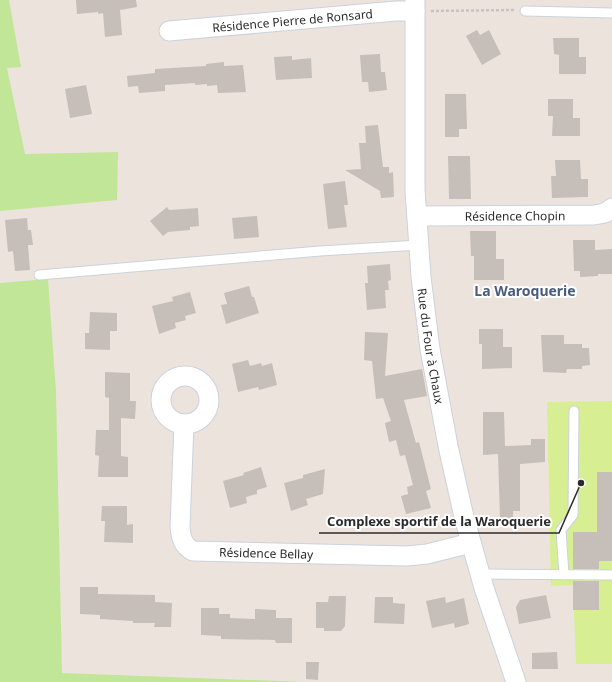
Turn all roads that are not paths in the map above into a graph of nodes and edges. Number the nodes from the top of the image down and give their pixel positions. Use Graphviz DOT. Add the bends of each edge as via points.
graph roads {
  1 [pos="415,5"];
  2 [pos="525,11"];
  3 [pos="612,13"];
  4 [pos="169,31"];
  5 [pos="611,209"];
  6 [pos="417,216"];
  7 [pos="419,245"];
  8 [pos="39,275"];
  9 [pos="574,411"];
  10 [pos="184,424"];
  11 [pos="471,543"];
  12 [pos="480,574"];
  13 [pos="564,575"];
  14 [pos="612,575"];
  15 [pos="516,682"];
  1 -- 4 [label="street, Résidence Pierre de Ronsard" via="401,11"];
  1 -- 6 [label="street, Rue du Four à Chaux"];
  2 -- 3 [label="lane"];
  5 -- 6 [label="street, Résidence Chopin" via="594,215"];
  6 -- 7 [label="street, Rue du Four à Chaux"];
  7 -- 8 [label="lane"];
  7 -- 11 [label="street, Rue du Four à Chaux" via="436,388"];
  9 -- 13 [label="lane" via="573,515 561,530"];
  10 -- 11 [label="street, Résidence Bellay" via="180,527 182,540 193,551 407,556 427,554"];
  11 -- 12 [label="street, Rue du Four à Chaux"];
  12 -- 13 [label="lane"];
  12 -- 15 [label="street, Rue du Four à Chaux"];
  13 -- 14 [label="lane"];
}
